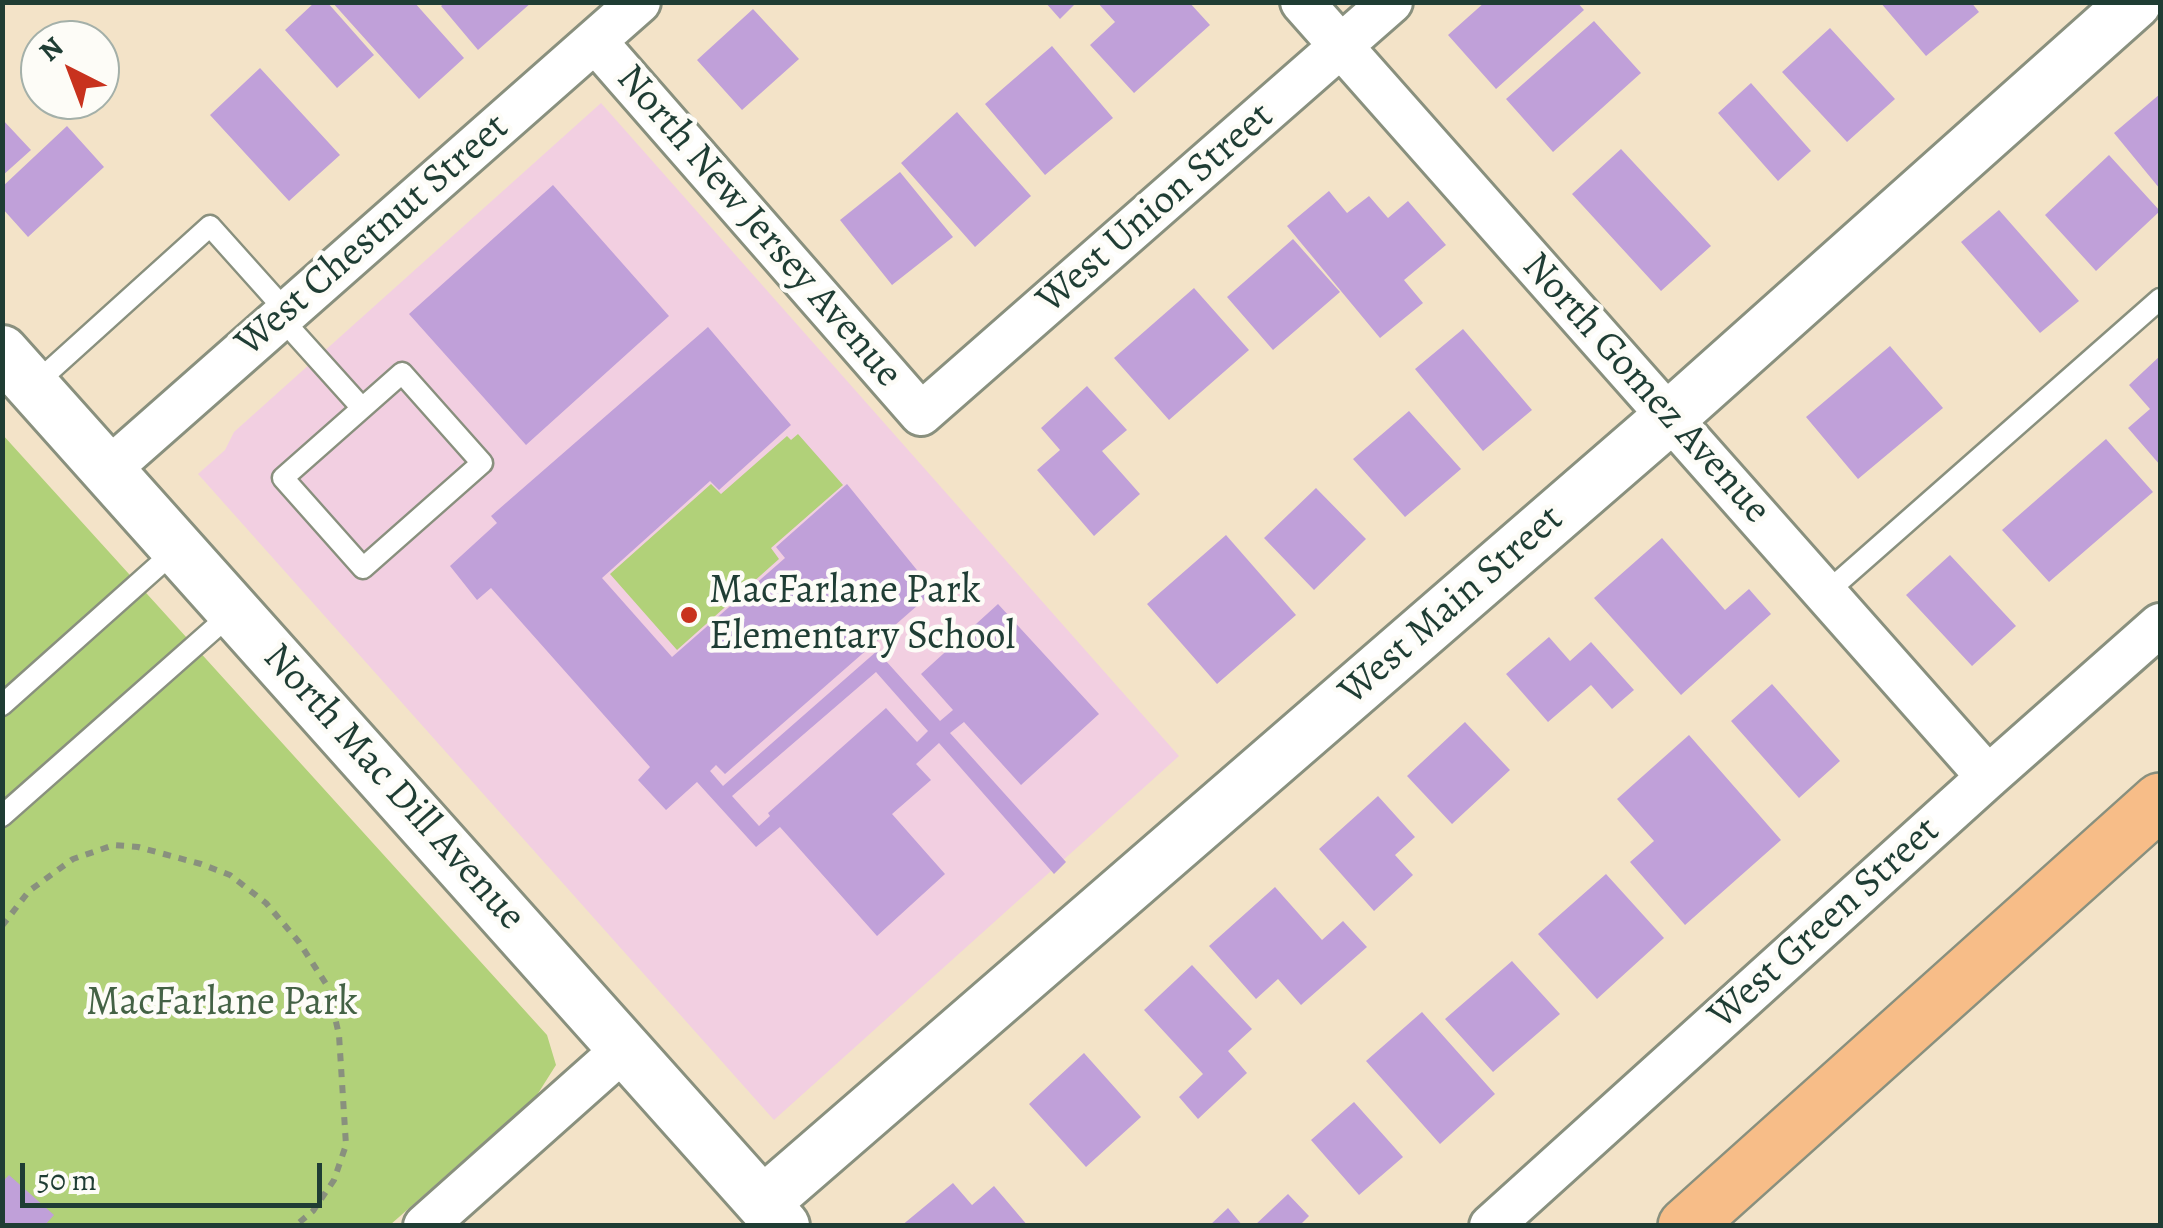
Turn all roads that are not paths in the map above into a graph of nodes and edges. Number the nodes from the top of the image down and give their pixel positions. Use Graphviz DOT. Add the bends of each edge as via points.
graph roads {
  1 [pos="639,2"];
  2 [pos="1302,2"];
  3 [pos="1392,2"];
  4 [pos="2135,2"];
  5 [pos="595,41"];
  6 [pos="1342,47"];
  7 [pos="2160,298"];
  8 [pos="284,315"];
  9 [pos="18,369"];
  10 [pos="362,408"];
  11 [pos="921,414"];
  12 [pos="1670,417"];
  13 [pos="108,470"];
  14 [pos="178,548"];
  15 [pos="1826,594"];
  16 [pos="235,611"];
  17 [pos="2160,624"];
  18 [pos="2,705"];
  19 [pos="1988,777"];
  20 [pos="2160,788"];
  21 [pos="2,816"];
  22 [pos="2142,817"];
  23 [pos="625,1048"];
  24 [pos="773,1214"];
  25 [pos="426,1226"];
  26 [pos="1492,1226"];
  27 [pos="1686,1226"];
  1 -- 5 [label="street, West Chestnut Street"];
  2 -- 6 [label="street, North Gomez Avenue"];
  3 -- 6 [label="street, West Union Street"];
  4 -- 12 [label="street, West Main Street"];
  5 -- 8 [label="street, West Chestnut Street"];
  5 -- 11 [label="street, North New Jersey Avenue"];
  6 -- 11 [label="street, West Union Street"];
  6 -- 12 [label="street, North Gomez Avenue"];
  7 -- 15 [label="lane"];
  8 -- 9 [label="lane" via="210,226"];
  8 -- 10 [label="lane"];
  8 -- 13 [label="street, West Chestnut Street"];
  9 -- 13 [label="street, North Mac Dill Avenue"];
  10 -- 10 [label="lane" via="283,478 363,568 482,463 402,372"];
  12 -- 15 [label="street, North Gomez Avenue"];
  12 -- 24 [label="street, West Main Street"];
  13 -- 14 [label="street, North Mac Dill Avenue"];
  14 -- 16 [label="street, North Mac Dill Avenue"];
  14 -- 18 [label="lane"];
  15 -- 19 [label="street, North Gomez Avenue"];
  16 -- 21 [label="lane"];
  16 -- 23 [label="street, North Mac Dill Avenue"];
  17 -- 19 [label="street, West Green Street"];
  19 -- 26 [label="street, West Green Street"];
  20 -- 22 [label="highway"];
  22 -- 27 [label="highway"];
  23 -- 24 [label="street, North Mac Dill Avenue"];
  23 -- 25 [label="street"];
}
